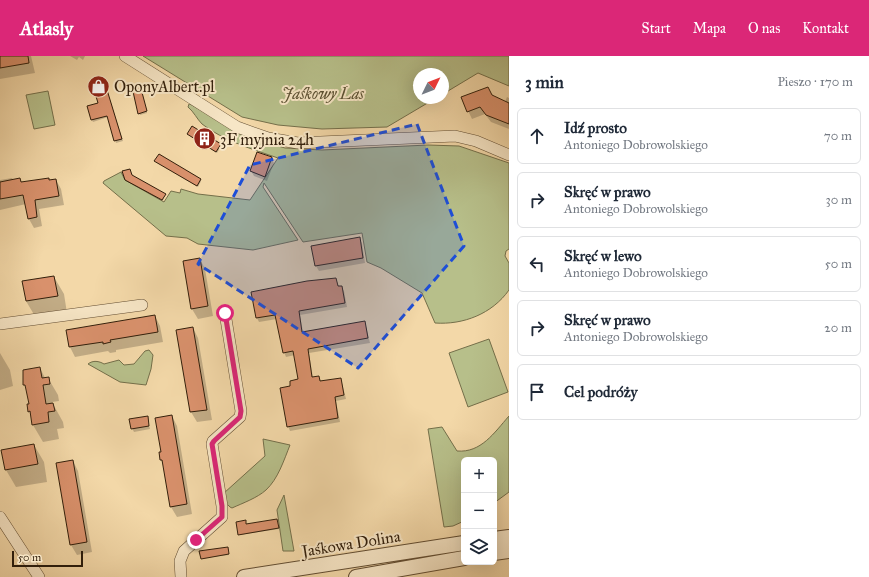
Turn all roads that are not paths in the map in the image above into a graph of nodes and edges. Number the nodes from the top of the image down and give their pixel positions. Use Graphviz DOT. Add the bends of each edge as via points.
graph roads {
  1 [pos="125,56"];
  2 [pos="509,155"];
  3 [pos="142,304"];
  4 [pos="225,313"];
  5 [pos="0,324"];
  6 [pos="0,517"];
  7 [pos="509,537"];
  8 [pos="497,539"];
  9 [pos="461,543"];
  10 [pos="509,551"];
  11 [pos="497,553"];
  12 [pos="461,559"];
  13 [pos="37,574"];
  14 [pos="181,577"];
  15 [pos="244,577"];
  16 [pos="356,577"];
  1 -- 2 [label="street" via="237,126 268,138 298,143 441,135 476,141"];
  3 -- 5 [label="street"];
  4 -- 14 [label="street" via="240,417 212,444 222,517 184,551 180,561"];
  6 -- 13 [label="street"];
  7 -- 8 [label="street"];
  9 -- 15 [label="street, Jaśkowa Dolina"];
  10 -- 11 [label="street"];
  12 -- 16 [label="street"];
}
